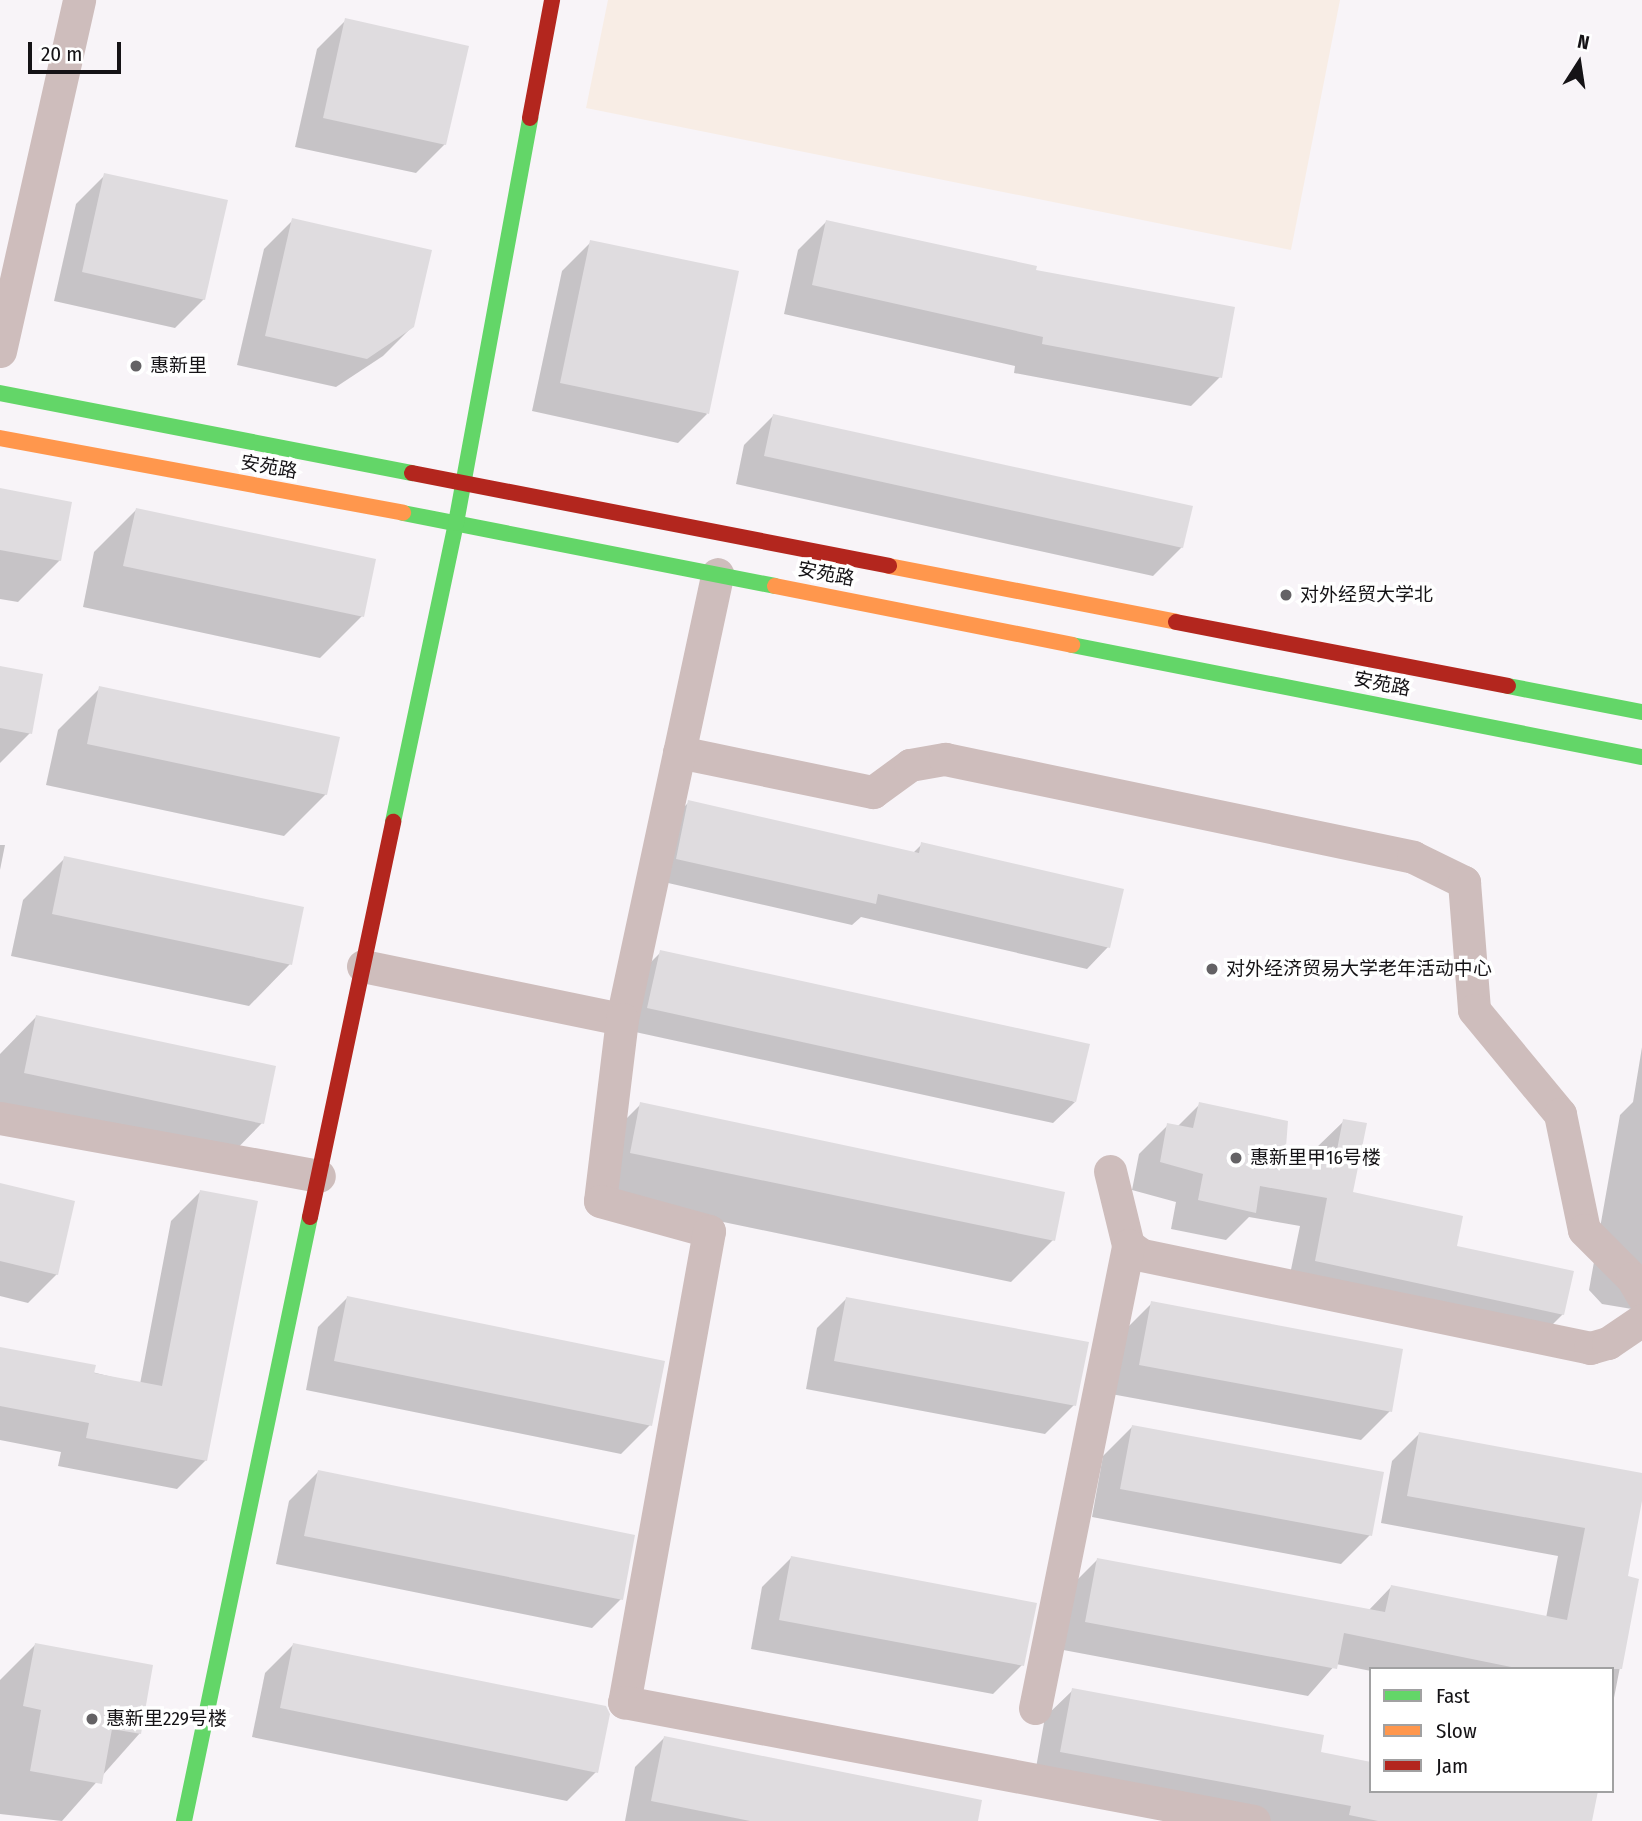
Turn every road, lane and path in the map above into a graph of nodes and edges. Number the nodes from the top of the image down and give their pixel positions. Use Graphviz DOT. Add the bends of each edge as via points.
graph roads {
  1 [pos="79,0"];
  2 [pos="552,0"];
  3 [pos="0,351"];
  4 [pos="0,393"];
  5 [pos="0,438"];
  6 [pos="463,485"];
  7 [pos="456,523"];
  8 [pos="717,574"];
  9 [pos="1642,712"];
  10 [pos="679,752"];
  11 [pos="1642,757"];
  12 [pos="363,966"];
  13 [pos="622,1019"];
  14 [pos="0,1118"];
  15 [pos="1110,1171"];
  16 [pos="319,1176"];
  17 [pos="1128,1245"];
  18 [pos="1642,1295"];
  19 [pos="1642,1320"];
  20 [pos="1035,1708"];
  21 [pos="184,1821"];
  22 [pos="1254,1821"];
  1 -- 3 [label="street"];
  2 -- 6 [label="main road"];
  4 -- 6 [label="main road, 安苑路"];
  5 -- 7 [label="main road, 安苑路"];
  6 -- 7 [label="main road"];
  6 -- 9 [label="main road, 安苑路"];
  7 -- 8 [label="main road, 安苑路"];
  7 -- 12 [label="main road"];
  8 -- 10 [label="street"];
  8 -- 11 [label="main road, 安苑路"];
  10 -- 13 [label="street"];
  10 -- 18 [label="street" via="873,792 910,765 945,759 1413,856 1464,882 1474,1010 1560,1114 1584,1230"];
  12 -- 13 [label="street"];
  12 -- 16 [label="main road"];
  13 -- 22 [label="street" via="600,1201 709,1231 624,1702"];
  14 -- 16 [label="street"];
  15 -- 17 [label="street"];
  16 -- 21 [label="main road"];
  17 -- 19 [label="street" via="1142,1255 1590,1348 1608,1343"];
  17 -- 20 [label="street"];
}
